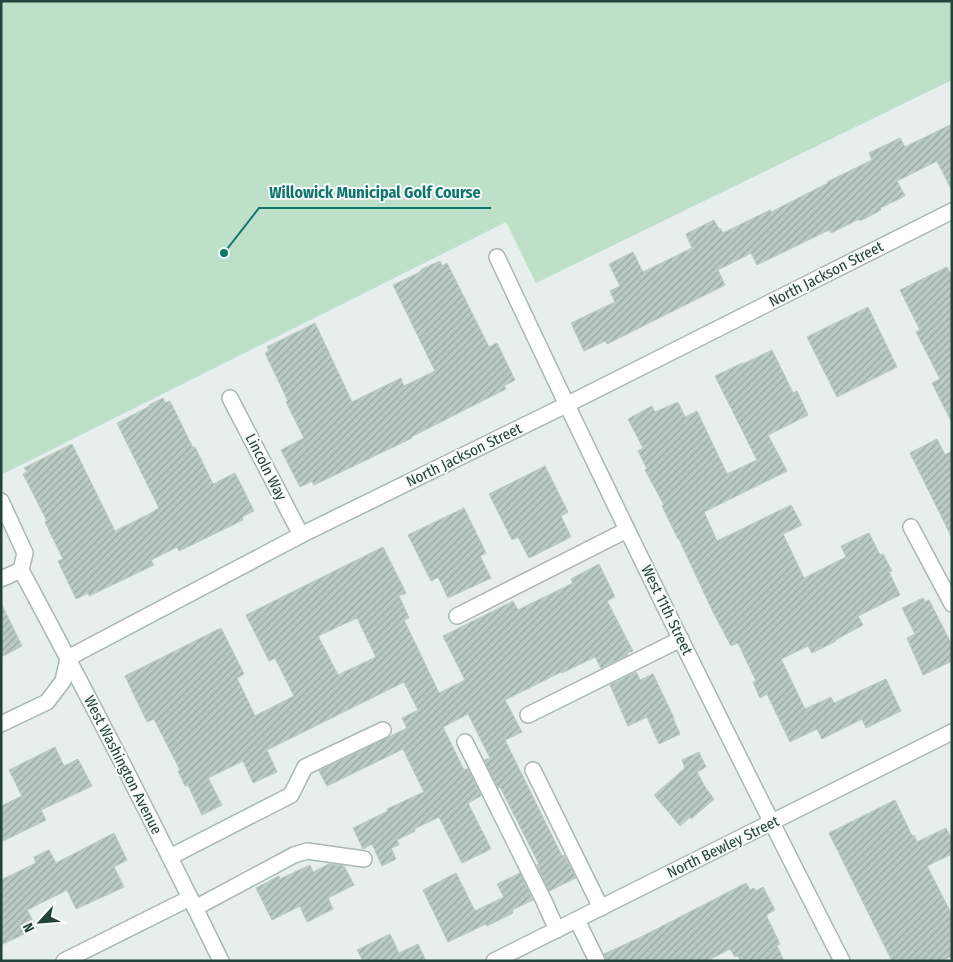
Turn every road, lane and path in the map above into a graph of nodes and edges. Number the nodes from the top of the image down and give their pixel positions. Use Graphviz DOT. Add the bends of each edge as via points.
graph roads {
  1 [pos="952,211"];
  2 [pos="497,257"];
  3 [pos="230,398"];
  4 [pos="566,405"];
  5 [pos="1,501"];
  6 [pos="911,527"];
  7 [pos="627,530"];
  8 [pos="301,535"];
  9 [pos="21,570"];
  10 [pos="1,579"];
  11 [pos="952,604"];
  12 [pos="457,616"];
  13 [pos="681,639"];
  14 [pos="68,658"];
  15 [pos="528,715"];
  16 [pos="1,724"];
  17 [pos="383,730"];
  18 [pos="951,734"];
  19 [pos="465,742"];
  20 [pos="533,770"];
  21 [pos="772,823"];
  22 [pos="170,857"];
  23 [pos="364,859"];
  24 [pos="193,903"];
  25 [pos="601,908"];
  26 [pos="577,920"];
  27 [pos="556,930"];
  28 [pos="64,961"];
  29 [pos="221,961"];
  30 [pos="494,961"];
  31 [pos="597,961"];
  32 [pos="842,961"];
  1 -- 4 [label="street, North Jackson Street"];
  2 -- 4 [label="street, West 11th Street"];
  3 -- 8 [label="street, Lincoln Way"];
  4 -- 7 [label="street, West 11th Street"];
  4 -- 8 [label="street, North Jackson Street"];
  5 -- 9 [label="street" via="25,553"];
  6 -- 11 [label="street"];
  7 -- 12 [label="street"];
  7 -- 13 [label="street, West 11th Street"];
  8 -- 14 [label="street, North Jackson Street"];
  9 -- 10 [label="street"];
  9 -- 14 [label="street, West Washington Avenue"];
  13 -- 15 [label="street"];
  13 -- 21 [label="street, West 11th Street"];
  14 -- 16 [label="street" via="63,681 47,702"];
  14 -- 22 [label="street, West Washington Avenue"];
  17 -- 22 [label="street" via="305,767 291,795"];
  18 -- 21 [label="street, North Bewley Street"];
  19 -- 27 [label="street"];
  20 -- 25 [label="street"];
  21 -- 25 [label="street, North Bewley Street"];
  21 -- 32 [label="street, West 11th Street"];
  22 -- 24 [label="street, West Washington Avenue"];
  23 -- 24 [label="street" via="307,851 294,854"];
  24 -- 28 [label="street"];
  24 -- 29 [label="street, West Washington Avenue"];
  25 -- 26 [label="street, North Bewley Street"];
  26 -- 27 [label="street, North Bewley Street"];
  26 -- 31 [label="street"];
  27 -- 30 [label="street, North Bewley Street"];
}
